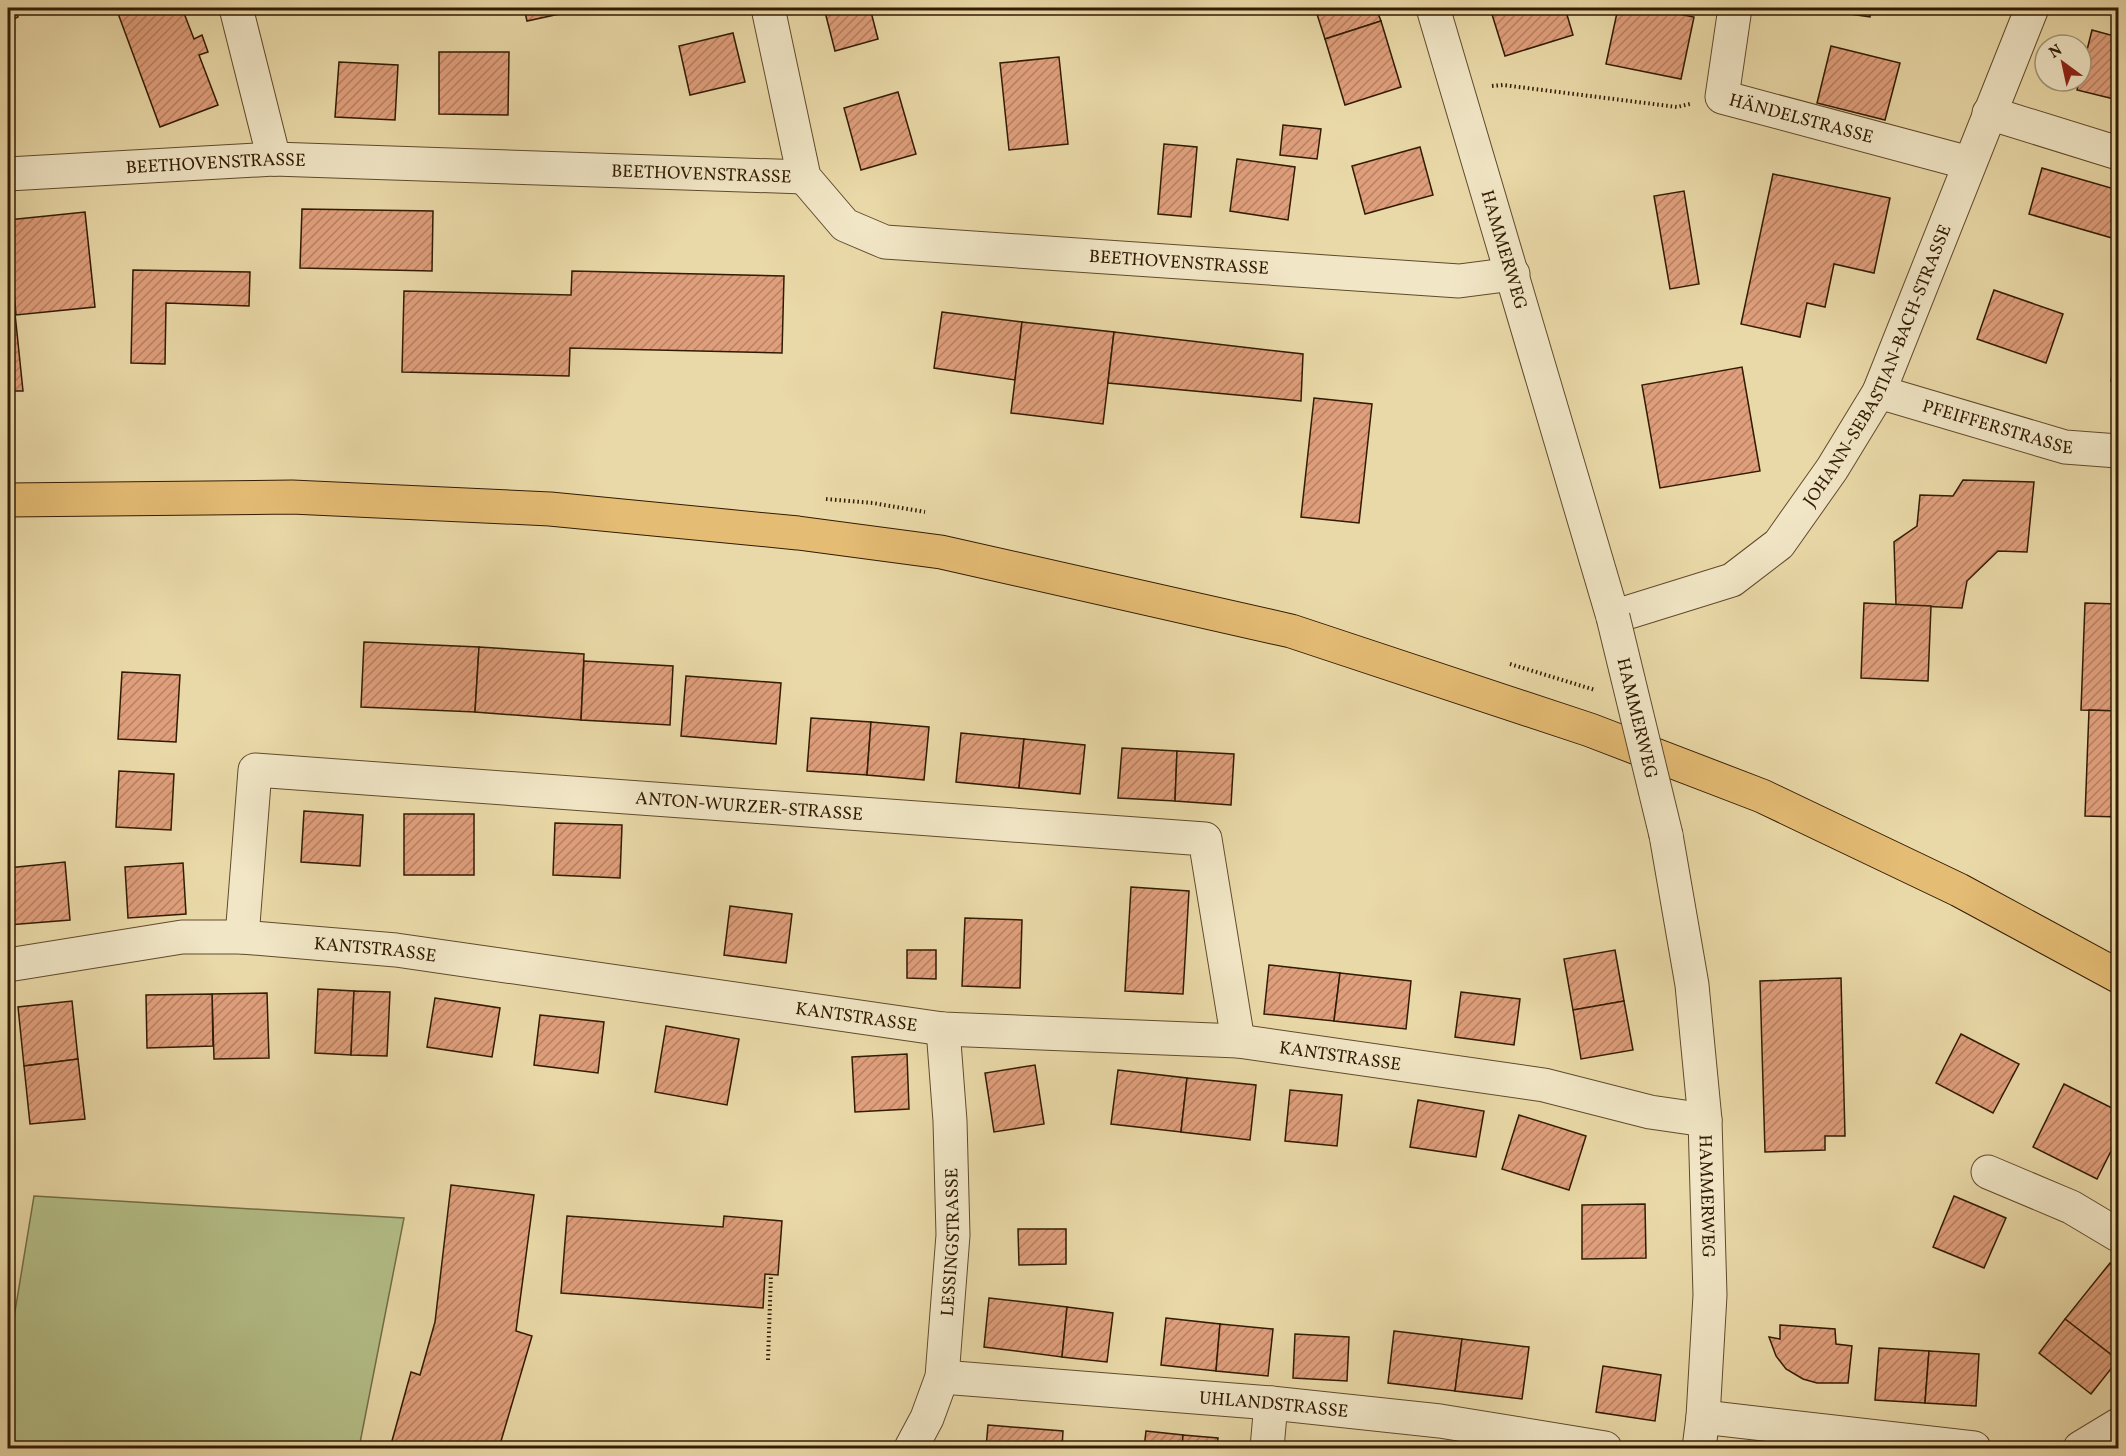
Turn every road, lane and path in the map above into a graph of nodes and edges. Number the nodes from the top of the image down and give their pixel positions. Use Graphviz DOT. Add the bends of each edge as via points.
graph roads {
  1 [pos="236,8"];
  2 [pos="768,8"];
  3 [pos="1433,8"];
  4 [pos="1735,8"];
  5 [pos="2032,8"];
  6 [pos="1459,90"];
  7 [pos="1722,97"];
  8 [pos="1989,113"];
  9 [pos="2118,153"];
  10 [pos="274,159"];
  11 [pos="1969,163"];
  12 [pos="8,174"];
  13 [pos="804,177"];
  14 [pos="1513,274"];
  15 [pos="1879,392"];
  16 [pos="2118,452"];
  17 [pos="8,500"];
  18 [pos="1613,617"];
  19 [pos="242,937"];
  20 [pos="8,964"];
  21 [pos="2118,976"];
  22 [pos="943,1029"];
  23 [pos="1238,1041"];
  24 [pos="1705,1120"];
  25 [pos="1988,1172"];
  26 [pos="2118,1234"];
  27 [pos="771,1274"];
  28 [pos="768,1360"];
  29 [pos="942,1377"];
  30 [pos="1271,1403"];
  31 [pos="2118,1425"];
  32 [pos="1701,1433"];
  33 [pos="911,1449"];
  34 [pos="1267,1449"];
  35 [pos="1605,1449"];
  36 [pos="1974,1449"];
  37 [pos="2080,1449"];
  1 -- 10 [label="street"];
  2 -- 13 [label="street"];
  3 -- 6 [label="street, HAMMERWEG"];
  4 -- 7 [label="street, HÄNDELSTRASSE"];
  5 -- 8 [label="street, JOHANN-SEBASTIAN-BACH-STRASSE"];
  6 -- 7 [label="path" via="1503,85 1677,107"];
  6 -- 14 [label="street, HAMMERWEG"];
  7 -- 11 [label="street, HÄNDELSTRASSE"];
  8 -- 9 [label="street"];
  8 -- 11 [label="street, JOHANN-SEBASTIAN-BACH-STRASSE"];
  10 -- 12 [label="street, BEETHOVENSTRASSE"];
  10 -- 13 [label="street, BEETHOVENSTRASSE"];
  11 -- 15 [label="street, JOHANN-SEBASTIAN-BACH-STRASSE"];
  13 -- 14 [label="street, BEETHOVENSTRASSE" via="845,225 885,242 1459,281"];
  14 -- 18 [label="street, HAMMERWEG"];
  15 -- 16 [label="street, PFEIFFERSTRASSE" via="2065,447"];
  15 -- 18 [label="street, JOHANN-SEBASTIAN-BACH-STRASSE" via="1832,469 1779,544 1732,579"];
  17 -- 21 [label="main road" via="292,497 550,508 941,552 1291,631 1578,726 1762,796 1959,890"];
  18 -- 24 [label="street, HAMMERWEG, bridge" via="1666,835 1692,985"];
  19 -- 20 [label="street, KANTSTRASSE" via="182,937"];
  19 -- 22 [label="street, KANTSTRASSE" via="396,950"];
  19 -- 23 [label="street, ANTON-WURZER-STRASSE" via="255,771 1205,839"];
  22 -- 23 [label="street, KANTSTRASSE"];
  22 -- 29 [label="street, LESSINGSTRASSE" via="954,1235"];
  23 -- 24 [label="street, KANTSTRASSE" via="1544,1085 1650,1112"];
  24 -- 32 [label="street, HAMMERWEG" via="1710,1295"];
  25 -- 26 [label="street" via="2071,1207"];
  27 -- 28 [label="path"];
  29 -- 30 [label="street, UHLANDSTRASSE"];
  29 -- 33 [label="street, LESSINGSTRASSE"];
  30 -- 34 [label="street"];
  30 -- 35 [label="street, UHLANDSTRASSE" via="1440,1421"];
  31 -- 37 [label="street"];
  32 -- 36 [label="street"];
}
